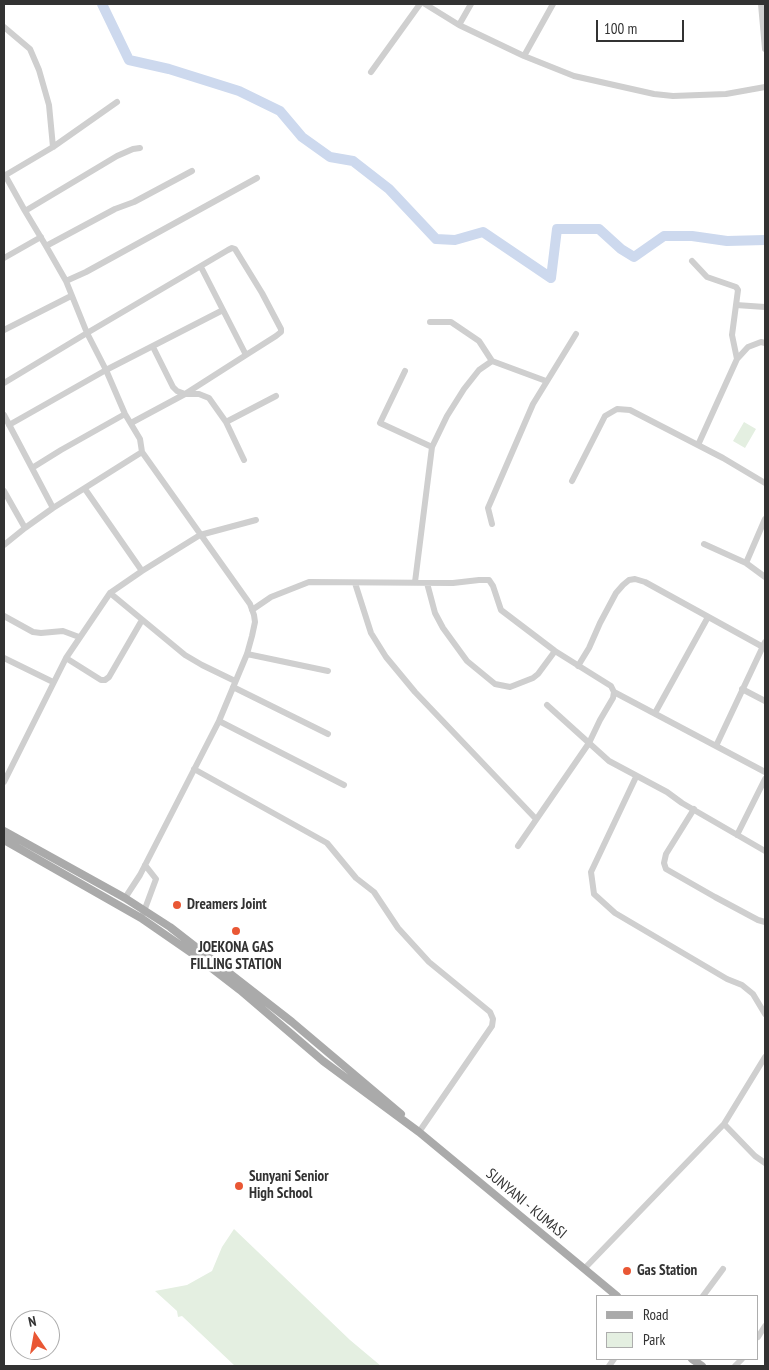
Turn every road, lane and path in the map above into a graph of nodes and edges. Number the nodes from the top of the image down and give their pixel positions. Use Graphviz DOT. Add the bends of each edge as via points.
graph roads {
  1 [pos="420,4"];
  2 [pos="425,4"];
  3 [pos="472,4"];
  4 [pos="552,4"];
  5 [pos="761,4"];
  6 [pos="459,25"];
  7 [pos="4,27"];
  8 [pos="765,49"];
  9 [pos="524,56"];
  10 [pos="371,72"];
  11 [pos="765,87"];
  12 [pos="117,102"];
  13 [pos="53,147"];
  14 [pos="140,148"];
  15 [pos="192,171"];
  16 [pos="5,176"];
  17 [pos="257,178"];
  18 [pos="24,212"];
  19 [pos="41,237"];
  20 [pos="46,246"];
  21 [pos="4,258"];
  22 [pos="692,261"];
  23 [pos="201,267"];
  24 [pos="66,282"];
  25 [pos="71,296"];
  26 [pos="736,305"];
  27 [pos="765,307"];
  28 [pos="223,310"];
  29 [pos="430,322"];
  30 [pos="4,330"];
  31 [pos="87,333"];
  32 [pos="576,334"];
  33 [pos="765,343"];
  34 [pos="153,347"];
  35 [pos="246,355"];
  36 [pos="737,359"];
  37 [pos="492,361"];
  38 [pos="106,370"];
  39 [pos="405,371"];
  40 [pos="4,382"];
  41 [pos="546,382"];
  42 [pos="185,394"];
  43 [pos="276,396"];
  44 [pos="125,414"];
  45 [pos="4,415"];
  46 [pos="226,422"];
  47 [pos="131,423"];
  48 [pos="9,425"];
  49 [pos="698,445"];
  50 [pos="432,447"];
  51 [pos="142,452"];
  52 [pos="244,460"];
  53 [pos="32,468"];
  54 [pos="572,481"];
  55 [pos="765,483"];
  56 [pos="85,488"];
  57 [pos="4,491"];
  58 [pos="6,502"];
  59 [pos="53,508"];
  60 [pos="765,519"];
  61 [pos="256,520"];
  62 [pos="492,524"];
  63 [pos="24,528"];
  64 [pos="200,535"];
  65 [pos="704,544"];
  66 [pos="4,546"];
  67 [pos="746,563"];
  68 [pos="142,571"];
  69 [pos="765,577"];
  70 [pos="415,582"];
  71 [pos="355,583"];
  72 [pos="427,583"];
  73 [pos="110,593"];
  74 [pos="252,610"];
  75 [pos="4,616"];
  76 [pos="708,617"];
  77 [pos="142,620"];
  78 [pos="79,637"];
  79 [pos="764,644"];
  80 [pos="555,651"];
  81 [pos="247,654"];
  82 [pos="4,658"];
  83 [pos="66,658"];
  84 [pos="578,666"];
  85 [pos="328,671"];
  86 [pos="53,682"];
  87 [pos="234,684"];
  88 [pos="742,689"];
  89 [pos="614,692"];
  90 [pos="765,701"];
  91 [pos="547,705"];
  92 [pos="655,713"];
  93 [pos="219,721"];
  94 [pos="328,734"];
  95 [pos="589,743"];
  96 [pos="716,746"];
  97 [pos="194,768"];
  98 [pos="765,772"];
  99 [pos="636,777"];
  100 [pos="765,779"];
  101 [pos="4,782"];
  102 [pos="344,785"];
  103 [pos="694,809"];
  104 [pos="536,819"];
  105 [pos="4,831"];
  106 [pos="737,835"];
  107 [pos="4,840"];
  108 [pos="518,846"];
  109 [pos="765,851"];
  110 [pos="145,865"];
  111 [pos="124,898"];
  112 [pos="143,914"];
  113 [pos="765,922"];
  114 [pos="765,1014"];
  115 [pos="765,1057"];
  116 [pos="724,1124"];
  117 [pos="419,1132"];
  118 [pos="765,1163"];
  119 [pos="723,1268"];
  120 [pos="584,1269"];
  121 [pos="616,1295"];
  122 [pos="704,1295"];
  1 -- 10 [label="street"];
  2 -- 6 [label="street"];
  3 -- 6 [label="street"];
  4 -- 9 [label="street"];
  5 -- 8 [label="street"];
  6 -- 9 [label="street"];
  7 -- 13 [label="street" via="30,49 39,70 49,106"];
  9 -- 11 [label="street" via="574,76 654,94 726,94"];
  12 -- 13 [label="street"];
  13 -- 16 [label="street"];
  14 -- 18 [label="street" via="117,156"];
  15 -- 20 [label="street"];
  16 -- 18 [label="street"];
  17 -- 24 [label="street"];
  18 -- 19 [label="street"];
  19 -- 20 [label="street"];
  19 -- 21 [label="street"];
  20 -- 24 [label="street"];
  22 -- 26 [label="street" via="707,277 736,287"];
  23 -- 28 [label="street"];
  23 -- 31 [label="street"];
  23 -- 35 [label="street" via="235,249 271,309 281,332"];
  24 -- 25 [label="street"];
  25 -- 30 [label="street"];
  25 -- 31 [label="street"];
  26 -- 27 [label="street"];
  26 -- 36 [label="street" via="732,336"];
  28 -- 34 [label="street"];
  28 -- 35 [label="street"];
  29 -- 37 [label="street" via="451,322 479,341"];
  31 -- 38 [label="street"];
  31 -- 40 [label="street"];
  32 -- 41 [label="street"];
  33 -- 36 [label="street" via="748,347"];
  34 -- 38 [label="street"];
  34 -- 42 [label="street" via="173,386"];
  35 -- 42 [label="street"];
  36 -- 49 [label="street"];
  37 -- 41 [label="street"];
  37 -- 50 [label="street" via="479,370 464,389"];
  38 -- 44 [label="street"];
  38 -- 48 [label="street"];
  39 -- 50 [label="street" via="380,423"];
  41 -- 62 [label="street" via="533,404 488,508"];
  42 -- 46 [label="street" via="209,398"];
  42 -- 47 [label="street"];
  43 -- 46 [label="street"];
  44 -- 47 [label="street"];
  44 -- 53 [label="street"];
  45 -- 48 [label="street"];
  46 -- 52 [label="street"];
  47 -- 51 [label="street" via="140,439"];
  48 -- 53 [label="street"];
  49 -- 54 [label="street" via="630,410 617,409 605,416"];
  49 -- 55 [label="street"];
  50 -- 70 [label="street"];
  51 -- 56 [label="street"];
  51 -- 64 [label="street"];
  53 -- 59 [label="street"];
  56 -- 59 [label="street"];
  56 -- 68 [label="street"];
  57 -- 58 [label="street"];
  58 -- 63 [label="street"];
  59 -- 63 [label="street"];
  60 -- 67 [label="street"];
  61 -- 64 [label="street"];
  63 -- 66 [label="street"];
  64 -- 68 [label="street"];
  64 -- 74 [label="street"];
  65 -- 67 [label="street"];
  67 -- 69 [label="street"];
  68 -- 73 [label="street"];
  70 -- 71 [label="street"];
  70 -- 72 [label="street"];
  71 -- 74 [label="street" via="309,582 271,597"];
  71 -- 104 [label="street" via="371,633 386,657 415,692"];
  72 -- 80 [label="street" via="488,580 500,610"];
  72 -- 80 [label="street" via="442,628 467,661 495,684 510,687 532,678"];
  73 -- 77 [label="street"];
  73 -- 78 [label="street"];
  74 -- 81 [label="street" via="255,622"];
  75 -- 78 [label="street" via="32,632 63,631"];
  76 -- 79 [label="street"];
  76 -- 84 [label="street" via="645,582 630,580 616,593"];
  76 -- 92 [label="street"];
  77 -- 83 [label="street" via="105,680"];
  77 -- 87 [label="street" via="185,655"];
  78 -- 83 [label="street"];
  79 -- 88 [label="street"];
  80 -- 84 [label="street"];
  81 -- 85 [label="street"];
  81 -- 87 [label="street"];
  82 -- 86 [label="street"];
  83 -- 86 [label="street"];
  84 -- 89 [label="street" via="611,686"];
  86 -- 101 [label="street"];
  87 -- 93 [label="street"];
  87 -- 94 [label="street"];
  88 -- 90 [label="street"];
  88 -- 96 [label="street"];
  89 -- 92 [label="street"];
  89 -- 95 [label="street"];
  91 -- 95 [label="street"];
  92 -- 96 [label="street"];
  93 -- 97 [label="street"];
  93 -- 102 [label="street"];
  95 -- 99 [label="street" via="609,761"];
  95 -- 104 [label="street"];
  96 -- 98 [label="street"];
  97 -- 110 [label="street"];
  97 -- 117 [label="street" via="327,843 356,878 374,892 398,928 429,962 490,1012 492,1026"];
  99 -- 103 [label="street"];
  99 -- 114 [label="street" via="591,872 594,894 615,913 742,985 754,994"];
  100 -- 106 [label="street"];
  103 -- 106 [label="street"];
  103 -- 113 [label="street" via="666,854 666,869"];
  104 -- 108 [label="street"];
  105 -- 111 [label="main road"];
  106 -- 109 [label="street"];
  107 -- 112 [label="main road"];
  110 -- 111 [label="street"];
  110 -- 112 [label="street" via="156,879"];
  111 -- 112 [label="main road"];
  112 -- 117 [label="main road, SUNYANI - KUMASI" via="221,965 385,1100"];
  115 -- 116 [label="street"];
  116 -- 118 [label="street"];
  116 -- 120 [label="street"];
  117 -- 120 [label="main road, SUNYANI - KUMASI"];
  119 -- 122 [label="street"];
  120 -- 121 [label="main road, SUNYANI - KUMASI"];
}
